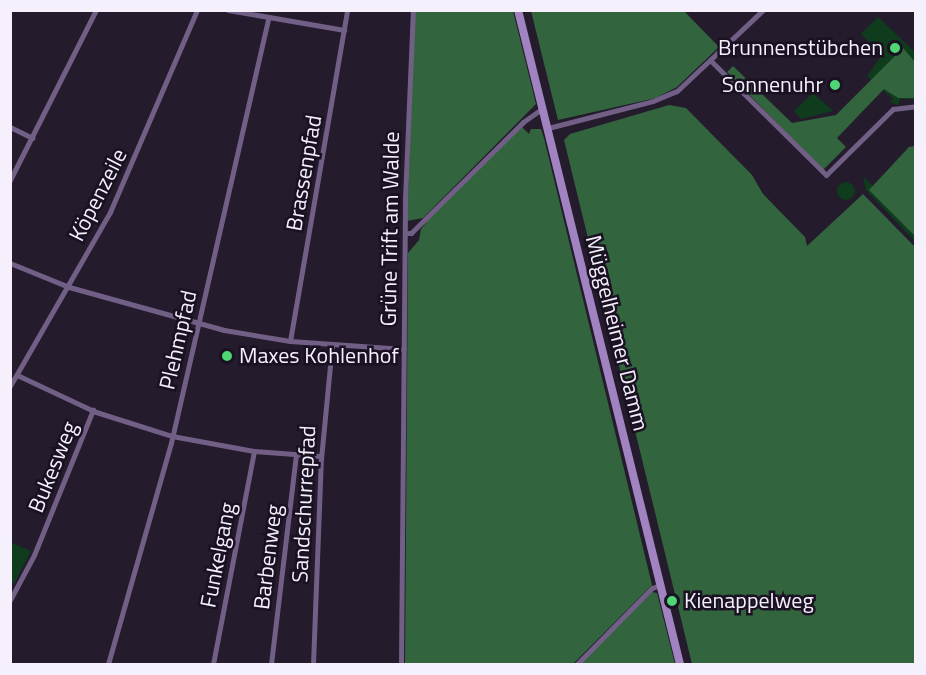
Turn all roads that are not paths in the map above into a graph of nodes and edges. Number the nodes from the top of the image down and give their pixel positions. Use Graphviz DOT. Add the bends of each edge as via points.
graph roads {
  1 [pos="96,10"];
  2 [pos="197,10"];
  3 [pos="228,10"];
  4 [pos="347,10"];
  5 [pos="414,10"];
  6 [pos="518,10"];
  7 [pos="763,10"];
  8 [pos="268,20"];
  9 [pos="344,30"];
  10 [pos="711,61"];
  11 [pos="915,106"];
  12 [pos="543,108"];
  13 [pos="10,127"];
  14 [pos="548,128"];
  15 [pos="33,138"];
  16 [pos="10,180"];
  17 [pos="405,233"];
  18 [pos="10,262"];
  19 [pos="69,287"];
  20 [pos="198,324"];
  21 [pos="290,341"];
  22 [pos="332,345"];
  23 [pos="404,349"];
  24 [pos="17,375"];
  25 [pos="10,386"];
  26 [pos="93,411"];
  27 [pos="172,436"];
  28 [pos="254,451"];
  29 [pos="296,454"];
  30 [pos="321,456"];
  31 [pos="660,585"];
  32 [pos="10,600"];
  33 [pos="108,664"];
  34 [pos="213,664"];
  35 [pos="271,664"];
  36 [pos="313,664"];
  37 [pos="401,664"];
  38 [pos="577,664"];
  39 [pos="680,664"];
  1 -- 15 [label="street"];
  2 -- 19 [label="street, Köpenzeile" via="133,165"];
  3 -- 8 [label="street"];
  4 -- 9 [label="street, Brassenpfad"];
  5 -- 17 [label="street, Grüne Trift am Walde"];
  6 -- 12 [label="main road, Müggelheimer Damm"];
  7 -- 10 [label="street"];
  8 -- 9 [label="street"];
  8 -- 20 [label="street, Plehmpfad"];
  9 -- 21 [label="street, Brassenpfad"];
  10 -- 11 [label="street" via="826,175 893,109"];
  10 -- 14 [label="street" via="666,96"];
  12 -- 14 [label="main road, Müggelheimer Damm"];
  12 -- 17 [label="street" via="523,122 411,233"];
  13 -- 15 [label="street"];
  14 -- 31 [label="main road, Müggelheimer Damm"];
  15 -- 16 [label="street"];
  17 -- 23 [label="street, Grüne Trift am Walde"];
  18 -- 19 [label="street"];
  19 -- 20 [label="street"];
  19 -- 24 [label="street, Köpenzeile"];
  20 -- 21 [label="street"];
  20 -- 27 [label="street, Plehmpfad"];
  21 -- 22 [label="street"];
  22 -- 23 [label="street"];
  22 -- 30 [label="street, Sandschurrepfad"];
  23 -- 37 [label="street, Grüne Trift am Walde"];
  24 -- 25 [label="street, Köpenzeile"];
  24 -- 26 [label="street"];
  26 -- 27 [label="street"];
  26 -- 32 [label="street, Bukesweg" via="38,548"];
  27 -- 28 [label="street"];
  27 -- 33 [label="street, Plehmpfad"];
  28 -- 29 [label="street"];
  28 -- 34 [label="street, Funkelgang"];
  29 -- 30 [label="street"];
  29 -- 35 [label="street, Barbenweg"];
  30 -- 36 [label="street, Sandschurrepfad"];
  31 -- 38 [label="street" via="652,588"];
  31 -- 39 [label="main road, Müggelheimer Damm"];
}
